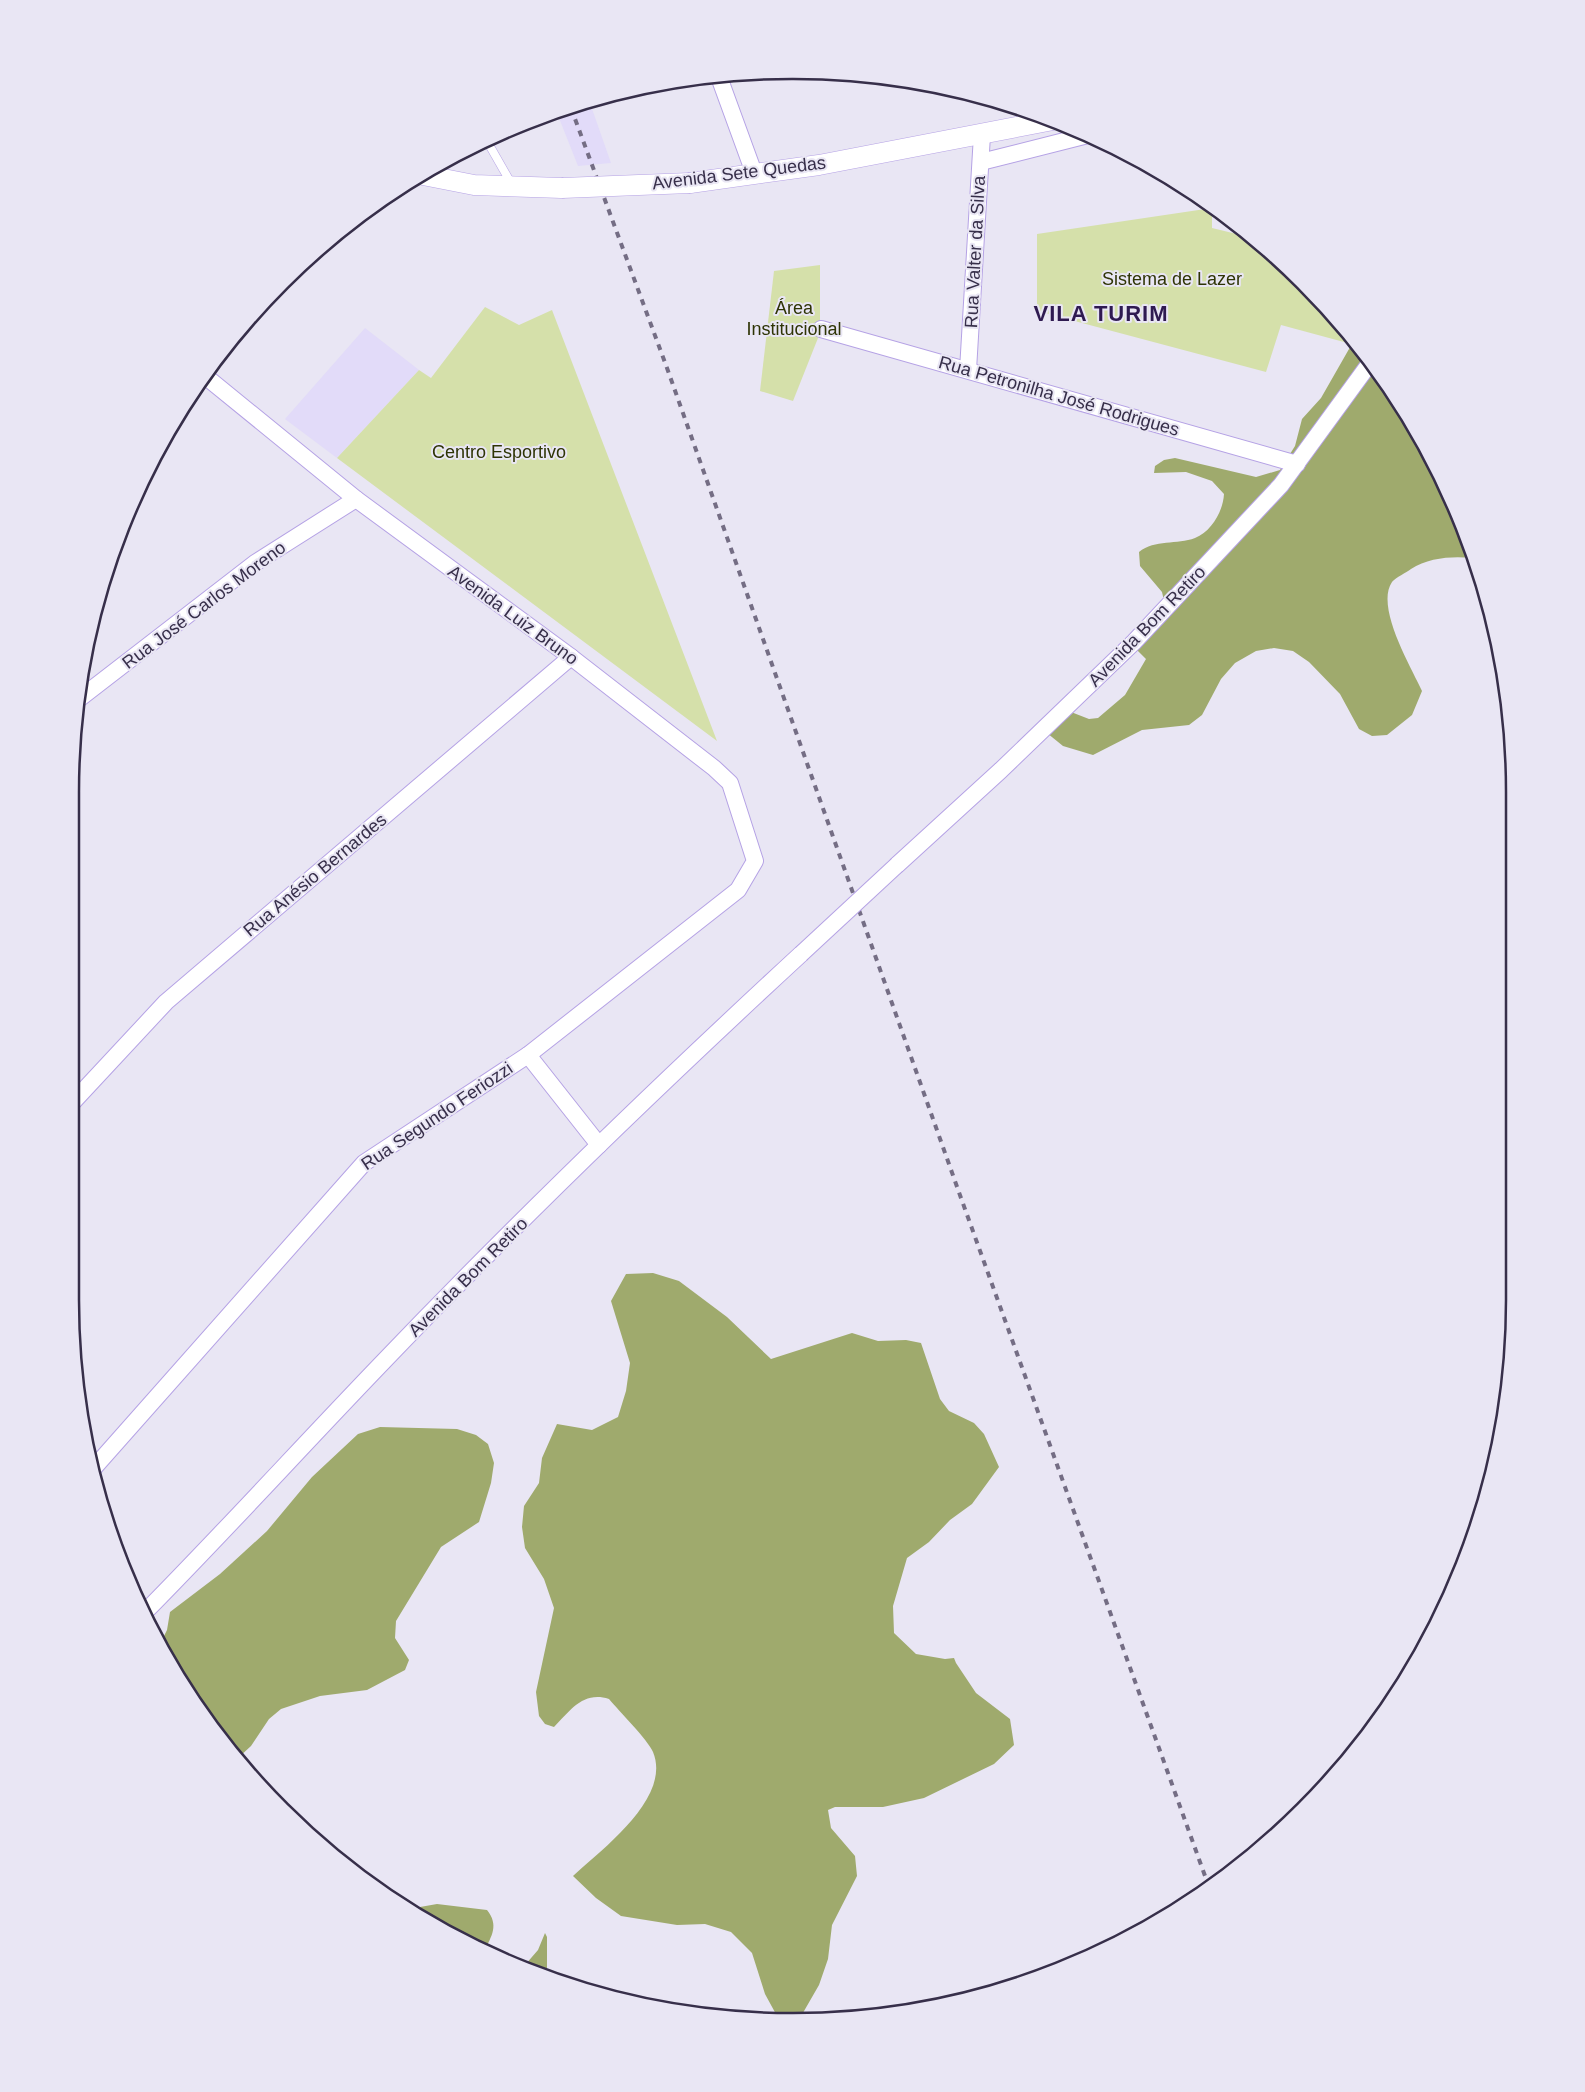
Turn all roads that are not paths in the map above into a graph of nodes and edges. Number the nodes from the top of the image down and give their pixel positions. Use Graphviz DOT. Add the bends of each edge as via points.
graph roads {
  1 [pos="721,83"];
  2 [pos="1039,123"];
  3 [pos="982,135"];
  4 [pos="1077,138"];
  5 [pos="490,146"];
  6 [pos="981,162"];
  7 [pos="754,173"];
  8 [pos="432,177"];
  9 [pos="514,187"];
  10 [pos="821,329"];
  11 [pos="1366,368"];
  12 [pos="968,370"];
  13 [pos="210,380"];
  14 [pos="1297,464"];
  15 [pos="356,499"];
  16 [pos="571,657"];
  17 [pos="86,694"];
  18 [pos="738,890"];
  19 [pos="528,1055"];
  20 [pos="79,1094"];
  21 [pos="599,1145"];
  22 [pos="98,1463"];
  23 [pos="149,1608"];
  1 -- 7 [label="street"];
  2 -- 3 [label="street, Avenida Sete Quedas"];
  3 -- 6 [label="street, Rua Valter da Silva"];
  3 -- 7 [label="street, Avenida Sete Quedas" via="819,165"];
  4 -- 6 [label="street"];
  5 -- 9 [label="lane"];
  6 -- 12 [label="street, Rua Valter da Silva"];
  7 -- 9 [label="street, Avenida Sete Quedas, bridge" via="690,183"];
  8 -- 9 [label="street, Avenida Sete Quedas" via="474,185"];
  10 -- 12 [label="street, Rua Petronilha José Rodrigues"];
  11 -- 14 [label="street, Avenida Bom Retiro"];
  12 -- 14 [label="street, Rua Petronilha José Rodrigues"];
  13 -- 15 [label="street, Avenida Luiz Bruno"];
  14 -- 21 [label="street, Avenida Bom Retiro, bridge" via="1134,642"];
  15 -- 16 [label="street, Avenida Luiz Bruno"];
  15 -- 17 [label="street, Rua José Carlos Moreno" via="255,563"];
  16 -- 18 [label="street, Avenida Luiz Bruno" via="730,783 755,861"];
  16 -- 20 [label="street, Rua Anésio Bernardes" via="166,1002"];
  18 -- 19 [label="street, Rua Segundo Feriozzi"];
  19 -- 21 [label="street"];
  19 -- 22 [label="street, Rua Segundo Feriozzi" via="364,1163"];
  21 -- 23 [label="street, Avenida Bom Retiro" via="385,1360"];
}
